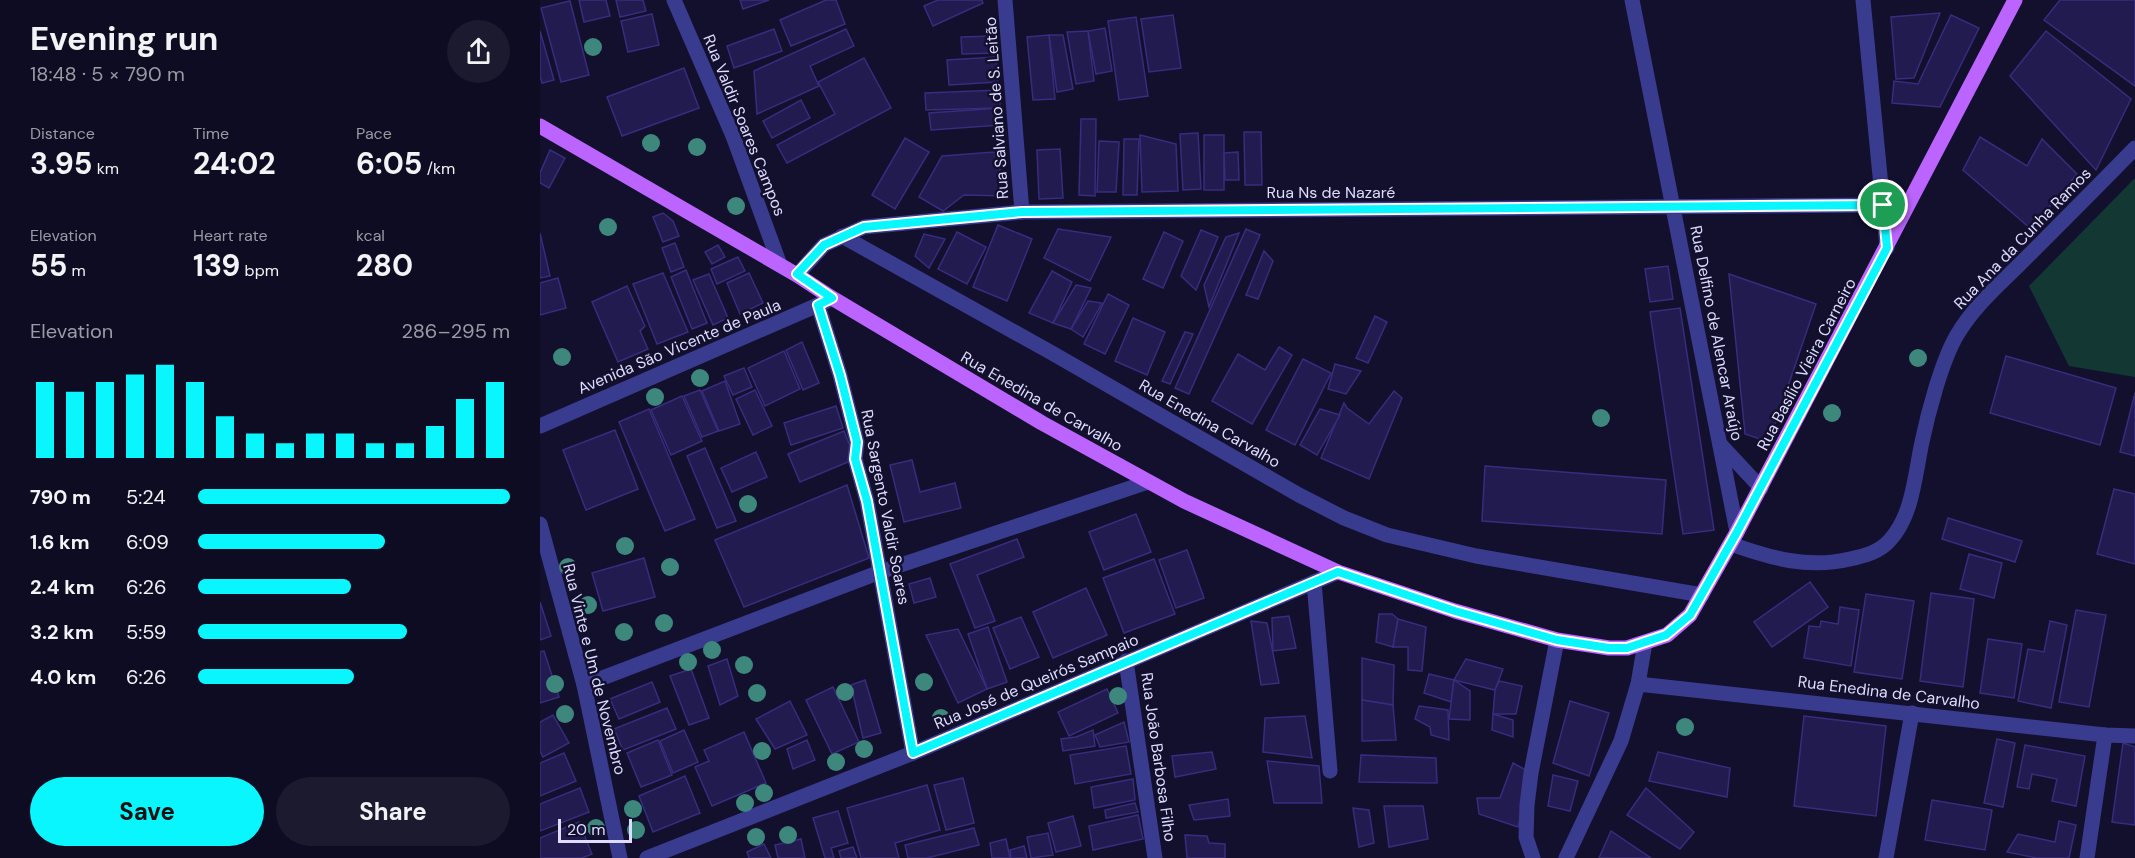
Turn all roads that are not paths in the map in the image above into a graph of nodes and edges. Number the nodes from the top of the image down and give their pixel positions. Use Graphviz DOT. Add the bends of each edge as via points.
graph roads {
  1 [pos="675,0"];
  2 [pos="1005,0"];
  3 [pos="1011,0"];
  4 [pos="1632,0"];
  5 [pos="1863,0"];
  6 [pos="2015,0"];
  7 [pos="540,126"];
  8 [pos="2135,148"];
  9 [pos="1883,205"];
  10 [pos="1674,207"];
  11 [pos="1022,212"];
  12 [pos="842,236"];
  13 [pos="1887,248"];
  14 [pos="780,265"];
  15 [pos="797,274"];
  16 [pos="825,302"];
  17 [pos="540,426"];
  18 [pos="1720,444"];
  19 [pos="1148,482"];
  20 [pos="1761,488"];
  21 [pos="540,524"];
  22 [pos="1734,538"];
  23 [pos="880,572"];
  24 [pos="1338,572"];
  25 [pos="1314,582"];
  26 [pos="1702,595"];
  27 [pos="1557,640"];
  28 [pos="1645,644"];
  29 [pos="1126,661"];
  30 [pos="1638,684"];
  31 [pos="584,685"];
  32 [pos="1912,713"];
  33 [pos="2104,735"];
  34 [pos="2135,736"];
  35 [pos="913,753"];
  36 [pos="1330,771"];
  37 [pos="620,858"];
  38 [pos="647,858"];
  39 [pos="1155,858"];
  40 [pos="1533,858"];
  41 [pos="1566,858"];
  42 [pos="1886,858"];
  43 [pos="2087,858"];
  1 -- 14 [label="street, Rua Valdir Soares Campos" via="733,136"];
  2 -- 3 [label="street"];
  2 -- 11 [label="street, Rua Salviano de S. Leitão"];
  4 -- 10 [label="street, Rua Delfino de Alencar Araújo"];
  5 -- 9 [label="street"];
  6 -- 13 [label="main road, Rua Basílio Vieira Carneiro"];
  7 -- 14 [label="main road, Rua Enedina de Carvalho"];
  8 -- 22 [label="street, Rua Ana da Cunha Ramos" via="1966,320 1946,356 1924,430 1908,509 1890,541 1878,550 1837,562 1806,563 1777,559"];
  9 -- 10 [label="street, Rua Ns de Nazaré"];
  9 -- 13 [label="street"];
  10 -- 11 [label="street, Rua Ns de Nazaré"];
  10 -- 18 [label="street, Rua Delfino de Alencar Araújo"];
  11 -- 12 [label="street, Rua Ns de Nazaré" via="864,227"];
  12 -- 15 [label="street, Rua Ns de Nazaré" via="824,245"];
  12 -- 26 [label="street, Rua Enedina Carvalho" via="1344,518 1387,535 1476,556"];
  13 -- 20 [label="main road, Rua Basílio Vieira Carneiro"];
  14 -- 15 [label="main road, Rua Enedina de Carvalho"];
  15 -- 16 [label="main road, Rua Enedina de Carvalho"];
  16 -- 17 [label="street, Avenida São Vicente de Paula"];
  16 -- 19 [label="main road, Rua Enedina de Carvalho"];
  16 -- 23 [label="street, Rua Sargento Valdir Soares" via="857,442 855,459"];
  18 -- 20 [label="street"];
  18 -- 22 [label="street, Rua Delfino de Alencar Araújo"];
  19 -- 23 [label="street"];
  19 -- 24 [label="main road, Rua Enedina de Carvalho"];
  20 -- 22 [label="main road, Rua Basílio Vieira Carneiro"];
  21 -- 31 [label="street, Rua Vinte e Um de Novembro"];
  22 -- 26 [label="main road, Rua Basílio Vieira Carneiro"];
  23 -- 31 [label="street"];
  23 -- 35 [label="street, Rua Sargento Valdir Soares"];
  24 -- 25 [label="street, Rua José de Queirós Sampaio"];
  24 -- 27 [label="main road, Rua Enedina de Carvalho"];
  25 -- 29 [label="street, Rua José de Queirós Sampaio"];
  25 -- 36 [label="street"];
  26 -- 28 [label="main road, Rua Basílio Vieira Carneiro" via="1680,625"];
  27 -- 28 [label="main road, Rua Basílio Vieira Carneiro" via="1609,648"];
  27 -- 40 [label="street" via="1527,805 1526,837"];
  28 -- 30 [label="street"];
  29 -- 35 [label="street, Rua José de Queirós Sampaio"];
  29 -- 39 [label="street, Rua João Barbosa Filho"];
  30 -- 32 [label="street, Rua Enedina de Carvalho"];
  30 -- 41 [label="street" via="1621,741"];
  31 -- 37 [label="street, Rua Vinte e Um de Novembro"];
  32 -- 33 [label="street, Rua Enedina de Carvalho"];
  32 -- 42 [label="street"];
  33 -- 34 [label="street, Rua Enedina de Carvalho"];
  33 -- 43 [label="street"];
  35 -- 38 [label="street, Rua José de Queirós Sampaio"];
}
